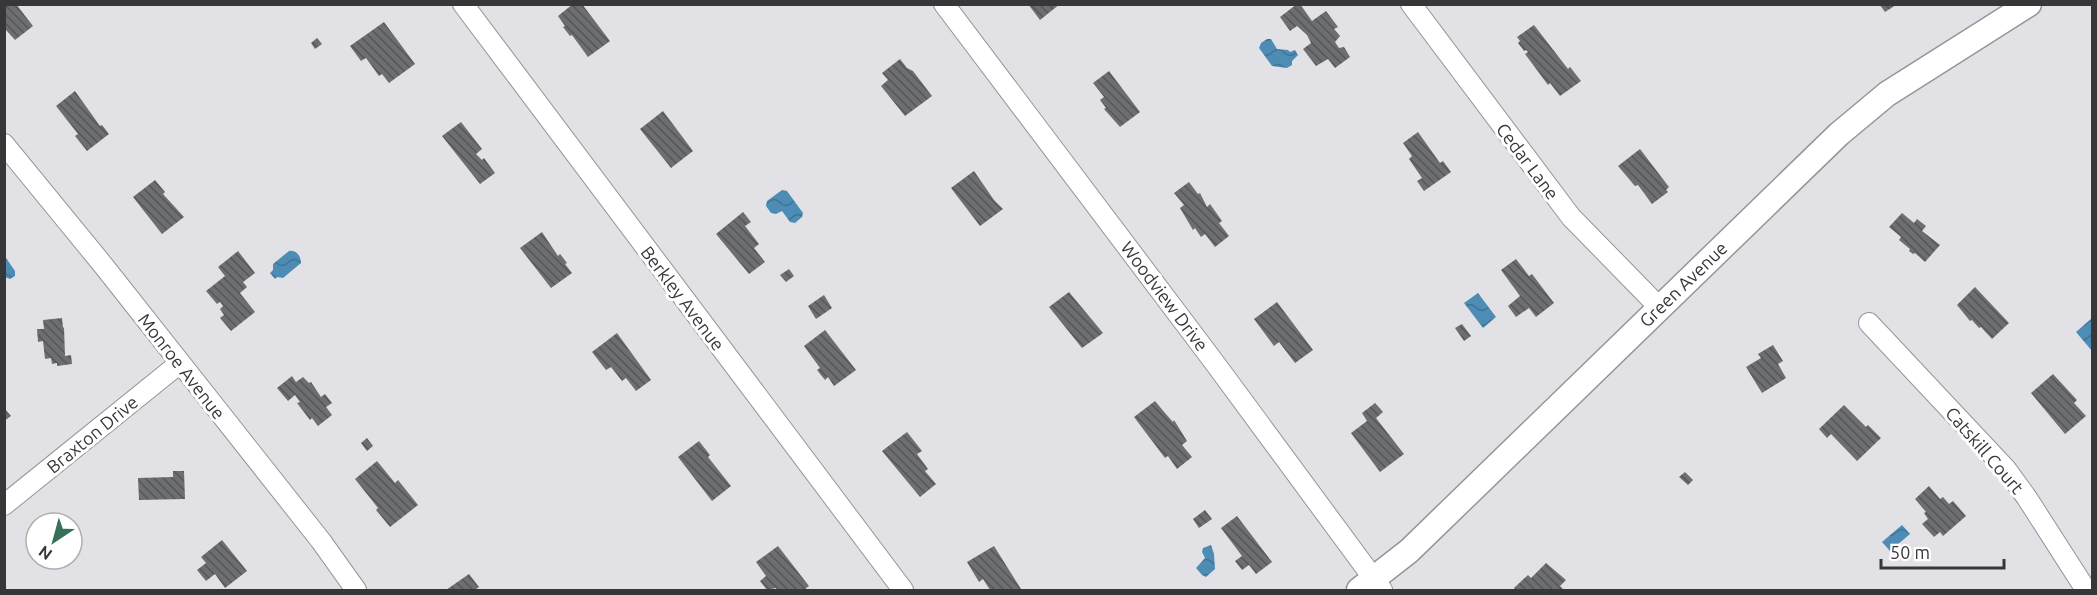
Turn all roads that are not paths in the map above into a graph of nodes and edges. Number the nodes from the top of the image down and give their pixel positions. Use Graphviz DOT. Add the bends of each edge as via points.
graph roads {
  1 [pos="463,4"];
  2 [pos="944,4"];
  3 [pos="1411,4"];
  4 [pos="2028,4"];
  5 [pos="2004,11"];
  6 [pos="4,144"];
  7 [pos="1659,307"];
  8 [pos="1869,323"];
  9 [pos="180,363"];
  10 [pos="4,505"];
  11 [pos="1371,587"];
  12 [pos="356,591"];
  13 [pos="903,591"];
  14 [pos="2086,591"];
  1 -- 13 [label="street, Berkley Avenue"];
  2 -- 11 [label="street, Woodview Drive" via="1214,362"];
  3 -- 7 [label="street, Cedar Lane" via="1571,217"];
  4 -- 5 [label="street, Green Avenue"];
  5 -- 7 [label="street, Green Avenue" via="1866,110"];
  6 -- 9 [label="street, Monroe Avenue"];
  7 -- 11 [label="street, Green Avenue"];
  8 -- 14 [label="street, Catskill Court" via="2006,469"];
  9 -- 10 [label="street, Braxton Drive"];
  9 -- 12 [label="street, Monroe Avenue"];
}
